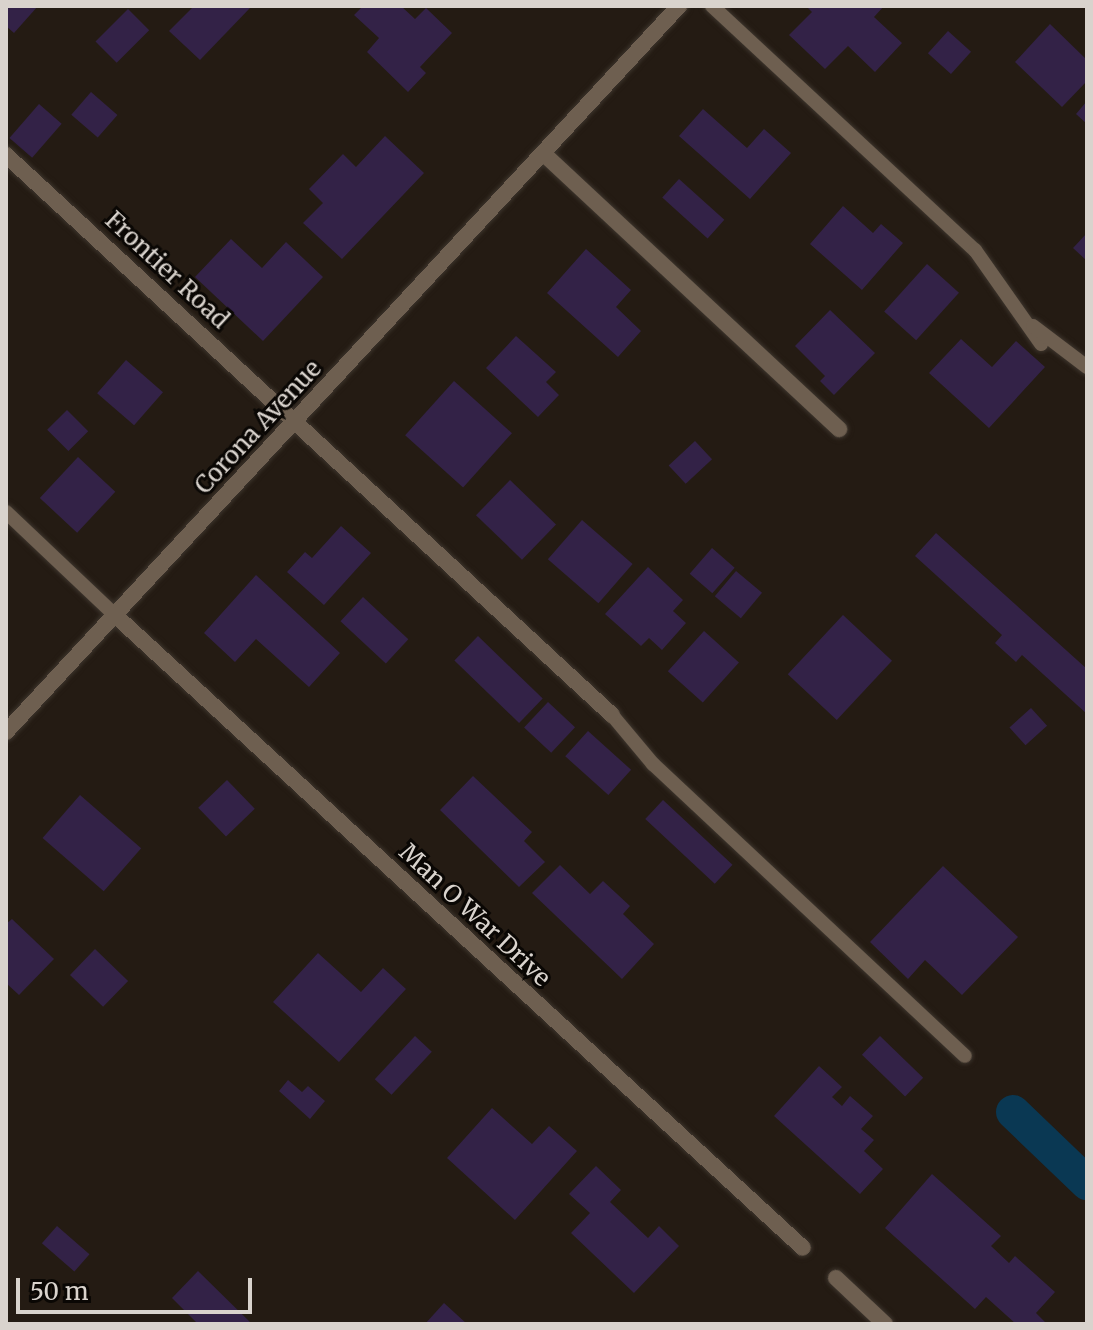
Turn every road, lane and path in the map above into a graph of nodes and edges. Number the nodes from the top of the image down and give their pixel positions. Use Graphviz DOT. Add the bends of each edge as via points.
graph roads {
  1 [pos="679,6"];
  2 [pos="712,6"];
  3 [pos="543,153"];
  4 [pos="6,155"];
  5 [pos="1024,318"];
  6 [pos="1041,344"];
  7 [pos="1087,367"];
  8 [pos="295,421"];
  9 [pos="839,429"];
  10 [pos="6,512"];
  11 [pos="116,616"];
  12 [pos="612,715"];
  13 [pos="6,732"];
  14 [pos="965,1056"];
  15 [pos="803,1248"];
  16 [pos="836,1278"];
  17 [pos="885,1324"];
  1 -- 3 [label="street, Corona Avenue"];
  2 -- 5 [label="lane" via="975,250"];
  3 -- 8 [label="street, Corona Avenue"];
  3 -- 9 [label="street"];
  4 -- 8 [label="street, Frontier Road"];
  5 -- 6 [label="lane"];
  5 -- 7 [label="lane"];
  8 -- 11 [label="street, Corona Avenue"];
  8 -- 12 [label="street, Frontier Road"];
  10 -- 11 [label="lane"];
  11 -- 13 [label="street, Corona Avenue"];
  11 -- 15 [label="street, Man O War Drive"];
  12 -- 14 [label="lane" via="653,764"];
  16 -- 17 [label="street"];
}
